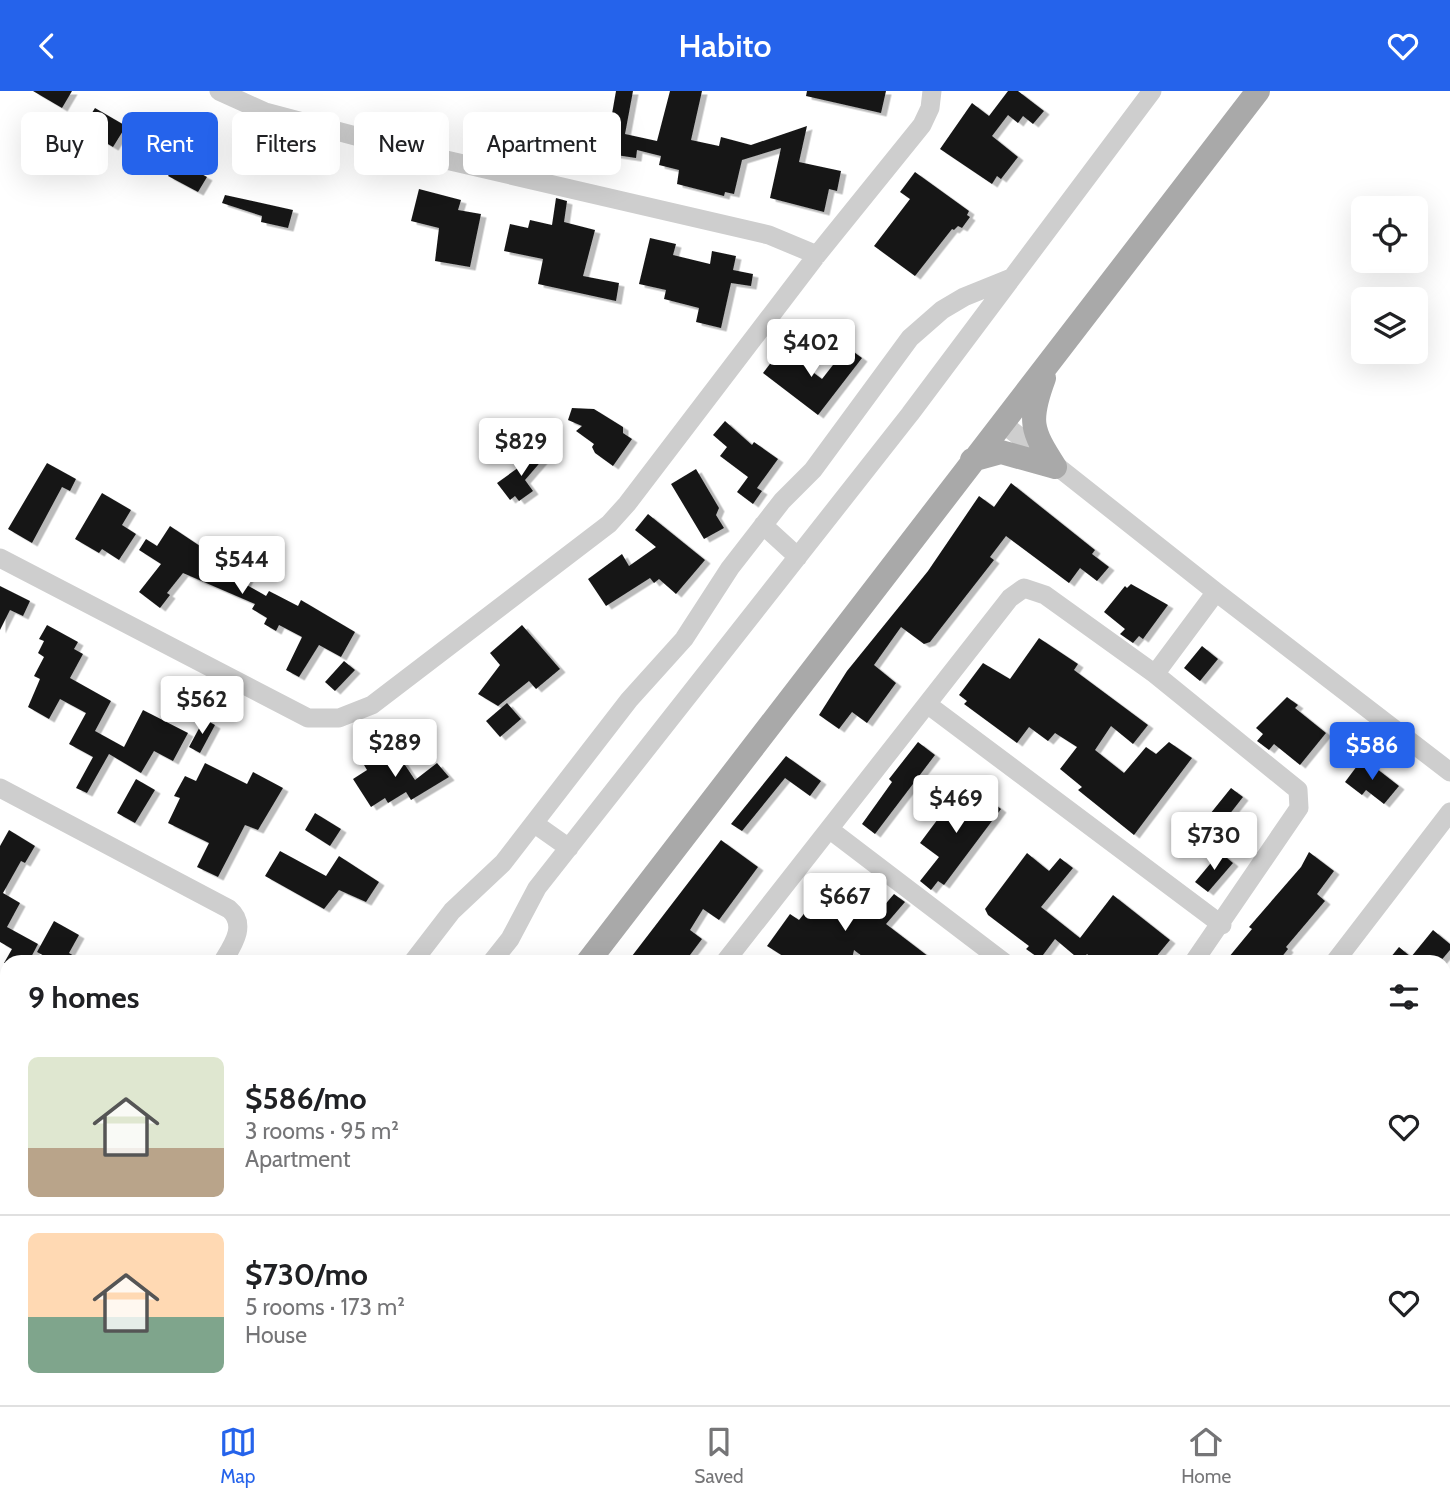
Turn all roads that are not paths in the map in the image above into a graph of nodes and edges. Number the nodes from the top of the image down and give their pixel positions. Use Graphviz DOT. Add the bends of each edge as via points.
graph roads {
  1 [pos="219,91"];
  2 [pos="932,91"];
  3 [pos="1152,91"];
  4 [pos="1258,91"];
  5 [pos="817,255"];
  6 [pos="1012,278"];
  7 [pos="942,310"];
  8 [pos="969,336"];
  9 [pos="1051,358"];
  10 [pos="1002,422"];
  11 [pos="972,460"];
  12 [pos="1055,467"];
  13 [pos="763,524"];
  14 [pos="799,557"];
  15 [pos="0,558"];
  16 [pos="1216,592"];
  17 [pos="1155,674"];
  18 [pos="927,703"];
  19 [pos="1450,772"];
  20 [pos="0,788"];
  21 [pos="1450,812"];
  22 [pos="535,824"];
  23 [pos="829,829"];
  24 [pos="569,848"];
  25 [pos="1222,925"];
  26 [pos="226,955"];
  27 [pos="418,955"];
  28 [pos="497,955"];
  29 [pos="593,955"];
  30 [pos="733,955"];
  31 [pos="994,955"];
  32 [pos="1200,955"];
  33 [pos="1340,955"];
  1 -- 5 [label="street" via="265,112 446,160 769,235"];
  2 -- 5 [label="street" via="922,125"];
  3 -- 6 [label="street"];
  4 -- 9 [label="main road"];
  5 -- 15 [label="street" via="609,524 372,705 339,718 308,717"];
  6 -- 7 [label="street"];
  6 -- 8 [label="street"];
  7 -- 8 [label="street"];
  7 -- 13 [label="street" via="910,338 813,470"];
  8 -- 14 [label="street"];
  9 -- 10 [label="main road"];
  9 -- 12 [label="main road" via="1032,419 1037,439"];
  10 -- 11 [label="main road"];
  10 -- 12 [label="street"];
  11 -- 12 [label="main road" via="1002,452"];
  11 -- 29 [label="main road"];
  12 -- 16 [label="street"];
  13 -- 14 [label="street"];
  13 -- 22 [label="street" via="684,639 622,708"];
  14 -- 24 [label="street"];
  16 -- 17 [label="street"];
  16 -- 19 [label="street"];
  17 -- 18 [label="street" via="1045,595 1024,587 1010,598"];
  17 -- 25 [label="street" via="1295,785 1300,796 1300,808"];
  18 -- 23 [label="street"];
  18 -- 25 [label="street"];
  20 -- 26 [label="street" via="229,909 238,928"];
  21 -- 33 [label="street"];
  22 -- 24 [label="street"];
  22 -- 27 [label="street" via="503,863 452,911"];
  23 -- 30 [label="street"];
  23 -- 31 [label="street"];
  24 -- 28 [label="street" via="529,899"];
  25 -- 32 [label="street"];
}
